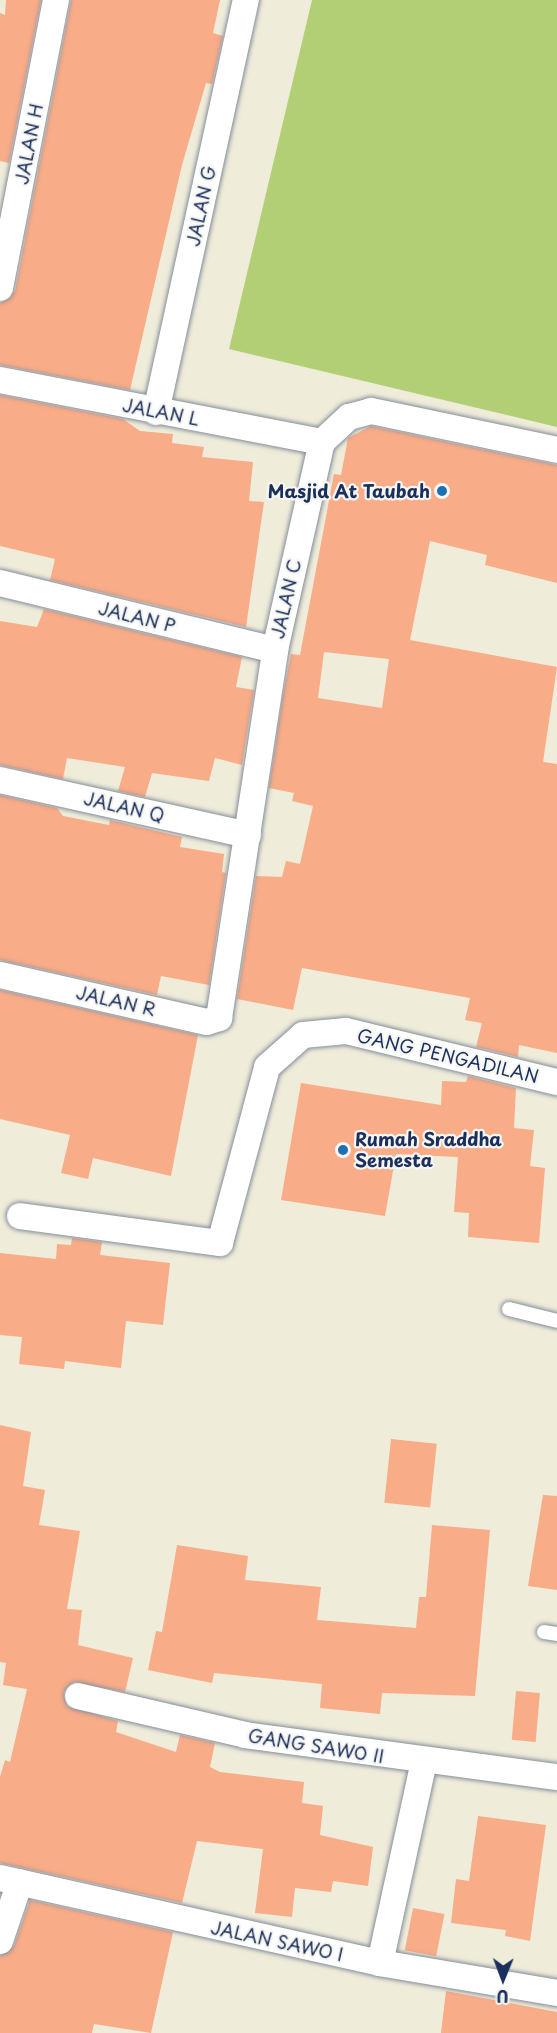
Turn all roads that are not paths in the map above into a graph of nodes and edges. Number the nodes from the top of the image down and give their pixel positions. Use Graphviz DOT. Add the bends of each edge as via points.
graph roads {
  1 [pos="56,0"];
  2 [pos="246,0"];
  3 [pos="10,189"];
  4 [pos="0,288"];
  5 [pos="0,380"];
  6 [pos="156,412"];
  7 [pos="322,442"];
  8 [pos="557,450"];
  9 [pos="0,583"];
  10 [pos="275,650"];
  11 [pos="0,780"];
  12 [pos="248,835"];
  13 [pos="0,975"];
  14 [pos="225,1007"];
  15 [pos="557,1082"];
  16 [pos="20,1216"];
  17 [pos="509,1309"];
  18 [pos="557,1321"];
  19 [pos="78,1696"];
  20 [pos="424,1762"];
  21 [pos="557,1777"];
  22 [pos="10,1880"];
  23 [pos="0,1941"];
  24 [pos="380,1963"];
  25 [pos="557,1993"];
  1 -- 3 [label="street, JALAN H"];
  2 -- 6 [label="street, JALAN G"];
  3 -- 4 [label="street, JALAN H"];
  5 -- 6 [label="street, JALAN L"];
  6 -- 7 [label="street, JALAN L"];
  7 -- 8 [label="street" via="349,417 371,411"];
  7 -- 10 [label="street, JALAN C"];
  9 -- 10 [label="street, JALAN P"];
  10 -- 12 [label="street, JALAN C"];
  11 -- 12 [label="street, JALAN Q"];
  12 -- 14 [label="street, JALAN C"];
  13 -- 14 [label="street, JALAN R" via="207,1022 219,1018"];
  15 -- 16 [label="street, GANG PENGADILAN" via="346,1031 303,1035 267,1067 220,1243"];
  17 -- 18 [label="lane"];
  19 -- 20 [label="street, GANG SAWO II" via="245,1735"];
  20 -- 21 [label="street, GANG SAWO II"];
  20 -- 24 [label="street"];
  22 -- 23 [label="street"];
  22 -- 24 [label="street, JALAN SAWO I"];
  24 -- 25 [label="street, JALAN SAWO I"];
}
